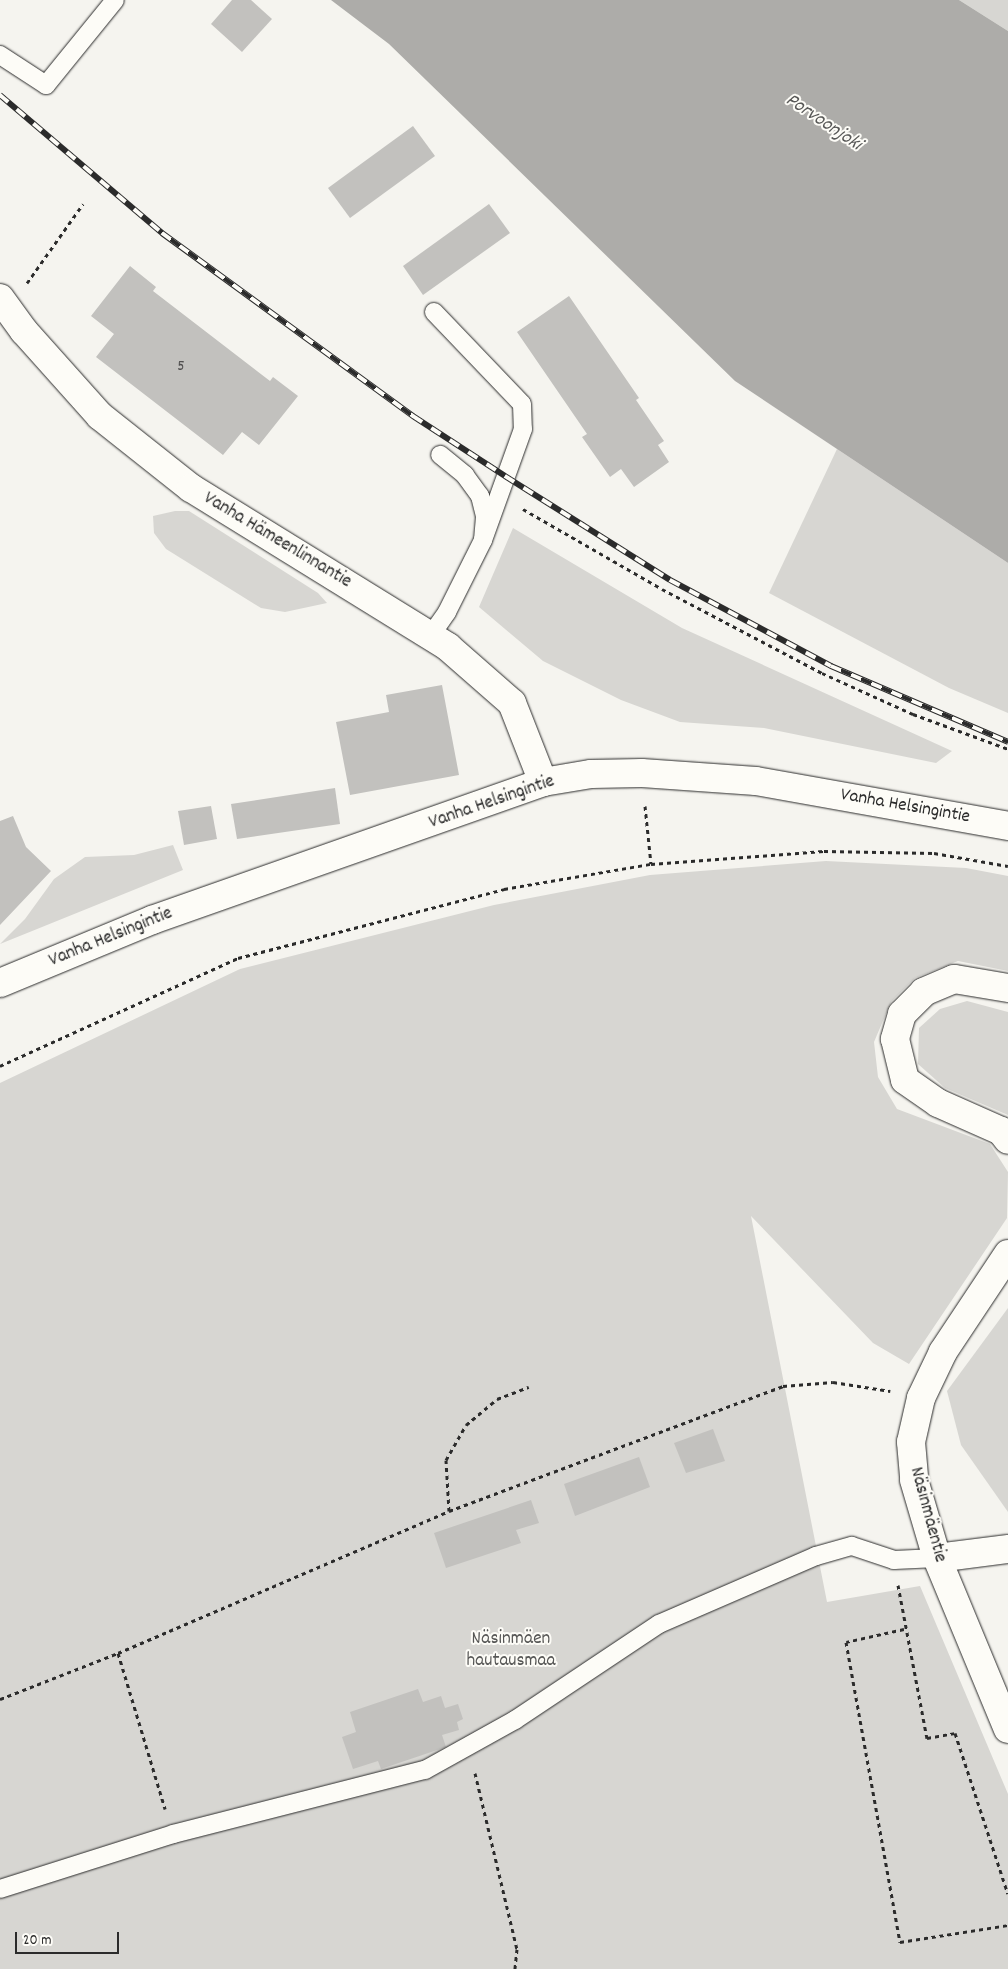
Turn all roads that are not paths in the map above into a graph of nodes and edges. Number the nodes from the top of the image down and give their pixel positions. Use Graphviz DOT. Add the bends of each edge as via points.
graph roads {
  1 [pos="115,0"];
  2 [pos="0,55"];
  3 [pos="0,298"];
  4 [pos="434,312"];
  5 [pos="440,455"];
  6 [pos="483,540"];
  7 [pos="431,635"];
  8 [pos="544,782"];
  9 [pos="1008,826"];
  10 [pos="0,983"];
  11 [pos="1008,988"];
  12 [pos="1008,1140"];
  13 [pos="1008,1254"];
  14 [pos="1008,1549"];
  15 [pos="937,1558"];
  16 [pos="1008,1729"];
  17 [pos="0,1888"];
  1 -- 2 [label="lane" via="46,85"];
  3 -- 7 [label="street, Vanha Hämeenlinnantie" via="100,416 191,488"];
  4 -- 6 [label="lane" via="522,404 523,429"];
  5 -- 6 [label="lane" via="465,475 480,496 485,516"];
  6 -- 7 [label="lane" via="447,612"];
  7 -- 8 [label="street, Vanha Hämeenlinnantie" via="512,703"];
  8 -- 9 [label="street, Vanha Helsingintie" via="591,774 642,772 756,781"];
  8 -- 10 [label="street, Vanha Helsingintie" via="152,920"];
  11 -- 12 [label="street" via="954,980 924,992 902,1014 895,1039 905,1080 938,1104 1001,1131"];
  13 -- 15 [label="street, Näsinmäentie" via="942,1352 920,1398 911,1442 914,1480"];
  14 -- 15 [label="street"];
  15 -- 16 [label="street, Näsinmäentie"];
  15 -- 17 [label="lane" via="894,1560 852,1546 816,1556 668,1620 515,1720 425,1770 173,1834"];
}
